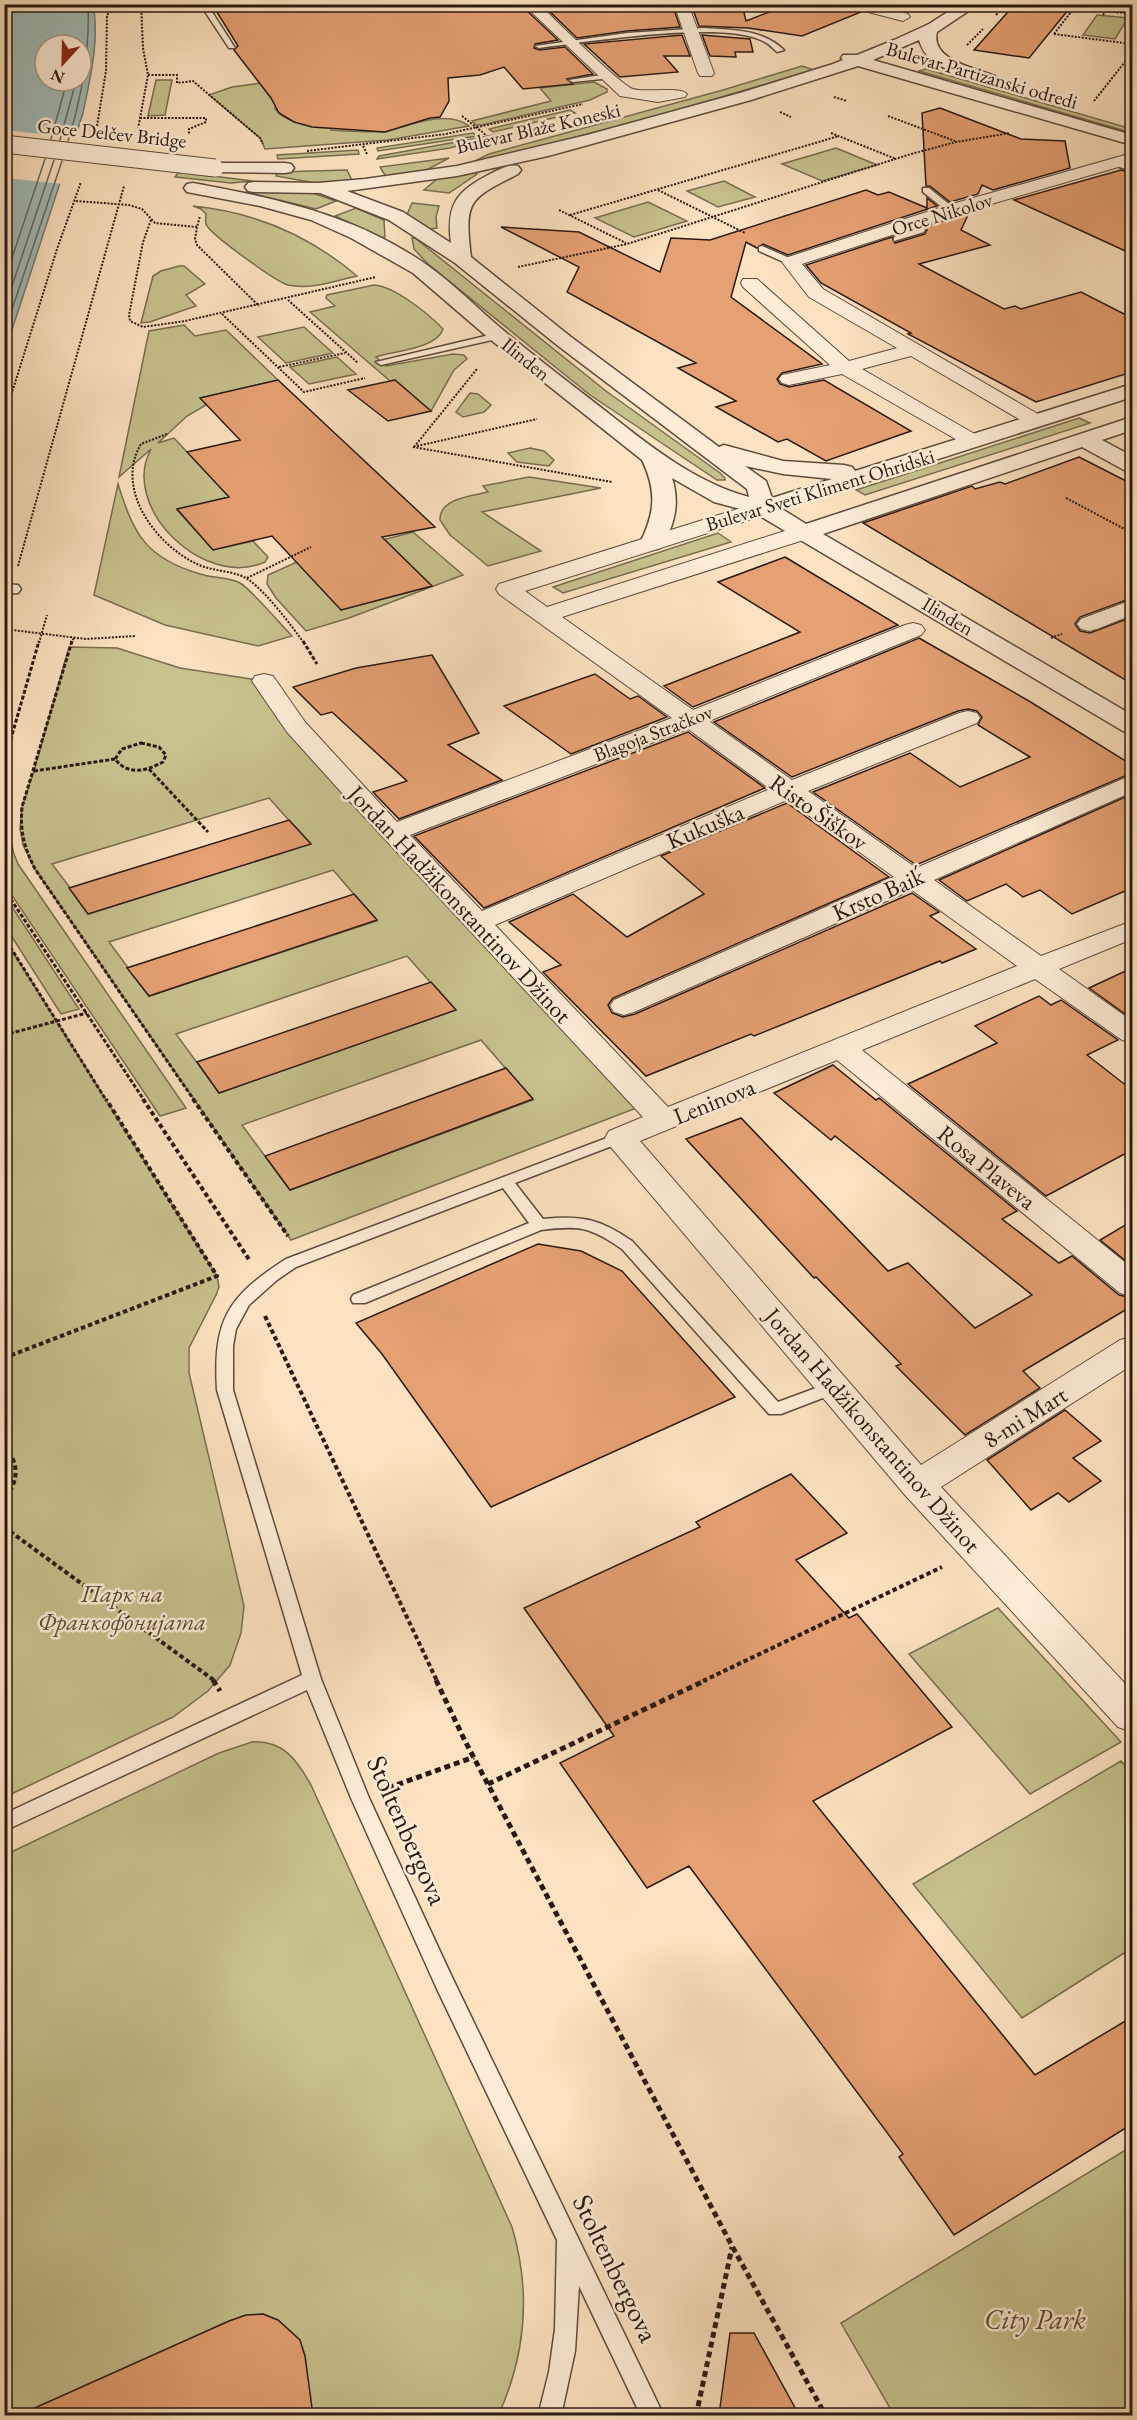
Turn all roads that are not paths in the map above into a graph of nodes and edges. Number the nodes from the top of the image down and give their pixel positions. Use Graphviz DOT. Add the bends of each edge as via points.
graph roads {
  1 [pos="203,4"];
  2 [pos="530,4"];
  3 [pos="681,4"];
  4 [pos="854,4"];
  5 [pos="972,4"];
  6 [pos="908,15"];
  7 [pos="882,26"];
  8 [pos="690,30"];
  9 [pos="930,30"];
  10 [pos="572,43"];
  11 [pos="859,43"];
  12 [pos="232,46"];
  13 [pos="539,46"];
  14 [pos="882,50"];
  15 [pos="832,53"];
  16 [pos="784,58"];
  17 [pos="855,60"];
  18 [pos="608,76"];
  19 [pos="712,78"];
  20 [pos="573,80"];
  21 [pos="774,89"];
  22 [pos="975,94"];
  23 [pos="624,104"];
  24 [pos="1132,140"];
  25 [pos="4,144"];
  26 [pos="504,144"];
  27 [pos="544,153"];
  28 [pos="299,160"];
  29 [pos="1127,163"];
  30 [pos="215,168"];
  31 [pos="433,175"];
  32 [pos="170,185"];
  33 [pos="193,188"];
  34 [pos="318,188"];
  35 [pos="926,190"];
  36 [pos="403,205"];
  37 [pos="951,210"];
  38 [pos="925,219"];
  39 [pos="897,239"];
  40 [pos="762,249"];
  41 [pos="462,258"];
  42 [pos="791,262"];
  43 [pos="420,269"];
  44 [pos="750,283"];
  45 [pos="816,293"];
  46 [pos="771,303"];
  47 [pos="498,336"];
  48 [pos="912,350"];
  49 [pos="381,362"];
  50 [pos="844,368"];
  51 [pos="789,379"];
  52 [pos="1132,390"];
  53 [pos="1036,421"];
  54 [pos="1132,423"];
  55 [pos="1084,440"];
  56 [pos="973,441"];
  57 [pos="703,444"];
  58 [pos="651,457"];
  59 [pos="1132,465"];
  60 [pos="888,468"];
  61 [pos="763,508"];
  62 [pos="805,532"];
  63 [pos="652,543"];
  64 [pos="507,589"];
  65 [pos="1132,607"];
  66 [pos="543,616"];
  67 [pos="1089,624"];
  68 [pos="913,630"];
  69 [pos="264,681"];
  70 [pos="968,718"];
  71 [pos="690,720"];
  72 [pos="1132,726"];
  73 [pos="1132,783"];
  74 [pos="789,790"];
  75 [pos="392,833"];
  76 [pos="914,878"];
  77 [pos="476,923"];
  78 [pos="1132,929"];
  79 [pos="1040,968"];
  80 [pos="624,1006"];
  81 [pos="1132,1034"];
  82 [pos="842,1049"];
  83 [pos="664,1121"];
  84 [pos="620,1138"];
  85 [pos="506,1182"];
  86 [pos="539,1225"];
  87 [pos="291,1263"];
  88 [pos="1132,1286"];
  89 [pos="359,1299"];
  90 [pos="1132,1349"];
  91 [pos="835,1387"];
  92 [pos="917,1485"];
  93 [pos="312,1679"];
  94 [pos="1132,1716"];
  95 [pos="4,1823"];
  96 [pos="567,2236"];
  97 [pos="549,2415"];
  98 [pos="653,2415"];
  1 -- 12 [label="lane"];
  2 -- 10 [label="street"];
  3 -- 8 [label="street"];
  4 -- 6 [label="street"];
  5 -- 9 [label="street, Bulevar Blaže Koneski"];
  6 -- 7 [label="street"];
  8 -- 10 [label="lane"];
  8 -- 16 [label="lane" via="751,36 777,45"];
  8 -- 19 [label="street"];
  9 -- 14 [label="street, Bulevar Blaže Koneski"];
  9 -- 14 [label="street, Bulevar Partizanski odredi" via="926,45 940,59 1004,85"];
  10 -- 13 [label="lane"];
  10 -- 18 [label="street"];
  11 -- 14 [label="street, Bulevar Partizanski odredi"];
  14 -- 17 [label="street, Bulevar Blaže Koneski"];
  15 -- 17 [label="street, Bulevar Partizanski odredi"];
  17 -- 21 [label="street, Bulevar Blaže Koneski"];
  17 -- 22 [label="street, Bulevar Partizanski odredi"];
  18 -- 20 [label="lane"];
  18 -- 23 [label="street"];
  19 -- 23 [label="street, Bulevar Blaže Koneski" via="679,94"];
  21 -- 22 [label="street" via="858,79 907,82"];
  21 -- 27 [label="street, Bulevar Blaže Koneski"];
  22 -- 24 [label="street, Bulevar Partizanski odredi"];
  25 -- 30 [label="street, Goce Delčev Bridge, bridge"];
  26 -- 31 [label="street"];
  27 -- 31 [label="street, Bulevar Blaže Koneski"];
  27 -- 41 [label="street" via="476,189 461,203 457,223"];
  28 -- 30 [label="street"];
  29 -- 37 [label="street, Orce Nikolov"];
  30 -- 34 [label="street, Ilinden"];
  31 -- 34 [label="street, Bulevar Blaže Koneski"];
  31 -- 36 [label="street"];
  32 -- 33 [label="street, Goce Delčev Bridge"];
  33 -- 34 [label="street, Bulevar Blaže Koneski"];
  33 -- 43 [label="street, Ilinden" via="318,216"];
  34 -- 36 [label="street, Ilinden"];
  35 -- 37 [label="lane"];
  36 -- 41 [label="street, Ilinden"];
  36 -- 43 [label="street, Ilinden" via="404,244"];
  37 -- 38 [label="street, Orce Nikolov"];
  38 -- 39 [label="lane" via="921,230"];
  38 -- 42 [label="street, Orce Nikolov"];
  40 -- 42 [label="lane"];
  41 -- 57 [label="street, Ilinden" via="564,341"];
  42 -- 45 [label="street"];
  43 -- 47 [label="street, Ilinden"];
  44 -- 46 [label="street"];
  45 -- 46 [label="street"];
  45 -- 48 [label="street"];
  46 -- 50 [label="street"];
  47 -- 49 [label="lane"];
  47 -- 58 [label="street, Ilinden"];
  48 -- 50 [label="street"];
  48 -- 53 [label="street"];
  50 -- 51 [label="street"];
  50 -- 56 [label="street"];
  52 -- 53 [label="street, Bulevar Sveti Kliment Ohridski"];
  53 -- 56 [label="street, Bulevar Sveti Kliment Ohridski"];
  54 -- 55 [label="street, Bulevar Sveti Kliment Ohridski"];
  55 -- 59 [label="street"];
  55 -- 62 [label="street, Bulevar Sveti Kliment Ohridski"];
  56 -- 60 [label="street, Bulevar Sveti Kliment Ohridski"];
  57 -- 60 [label="street" via="748,461 792,470"];
  57 -- 61 [label="street, Ilinden" via="758,486"];
  58 -- 61 [label="street, Ilinden" via="722,497"];
  58 -- 63 [label="street" via="662,477 666,505"];
  60 -- 61 [label="street, Bulevar Sveti Kliment Ohridski"];
  61 -- 62 [label="street, Ilinden"];
  61 -- 63 [label="street, Bulevar Sveti Kliment Ohridski"];
  62 -- 66 [label="street, Bulevar Sveti Kliment Ohridski"];
  62 -- 72 [label="street, Ilinden"];
  63 -- 64 [label="street, Bulevar Sveti Kliment Ohridski"];
  64 -- 66 [label="street, Risto Šiškov"];
  65 -- 67 [label="street"];
  66 -- 71 [label="street, Risto Šiškov"];
  68 -- 71 [label="street, Blagoja Stračkov"];
  69 -- 75 [label="street, Jordan Hadžikonstantinov Džinot" via="296,727"];
  70 -- 74 [label="street, Kukuška"];
  71 -- 74 [label="street, Risto Šiškov"];
  71 -- 75 [label="street, Blagoja Stračkov"];
  73 -- 76 [label="street, Krsto Baiḱ"];
  74 -- 76 [label="street, Risto Šiškov"];
  74 -- 77 [label="street, Kukuška"];
  75 -- 77 [label="street, Jordan Hadžikonstantinov Džinot"];
  76 -- 79 [label="street, Risto Šiškov"];
  76 -- 80 [label="street, Krsto Baiḱ"];
  77 -- 83 [label="street, Jordan Hadžikonstantinov Džinot"];
  78 -- 79 [label="street, Leninova"];
  79 -- 81 [label="street, Risto Šiškov"];
  79 -- 82 [label="street, Leninova"];
  82 -- 83 [label="street, Leninova"];
  82 -- 88 [label="street, Rosa Plaveva"];
  83 -- 84 [label="street, Leninova"];
  84 -- 85 [label="lane, Leninova"];
  84 -- 91 [label="street, Jordan Hadžikonstantinov Džinot"];
  85 -- 86 [label="lane"];
  85 -- 87 [label="lane, Leninova"];
  86 -- 89 [label="lane"];
  86 -- 91 [label="lane" via="572,1221 604,1229 627,1245 775,1410"];
  87 -- 93 [label="lane, Stoltenbergova" via="249,1292 225,1335 223,1363 225,1390"];
  90 -- 92 [label="street, 8-mi Mart"];
  91 -- 92 [label="street, Jordan Hadžikonstantinov Džinot"];
  92 -- 94 [label="street, Jordan Hadžikonstantinov Džinot"];
  93 -- 95 [label="lane"];
  93 -- 96 [label="lane, Stoltenbergova" via="360,1798 439,1972"];
  96 -- 97 [label="lane" via="570,2303 556,2397"];
  96 -- 98 [label="lane, Stoltenbergova"];
}
